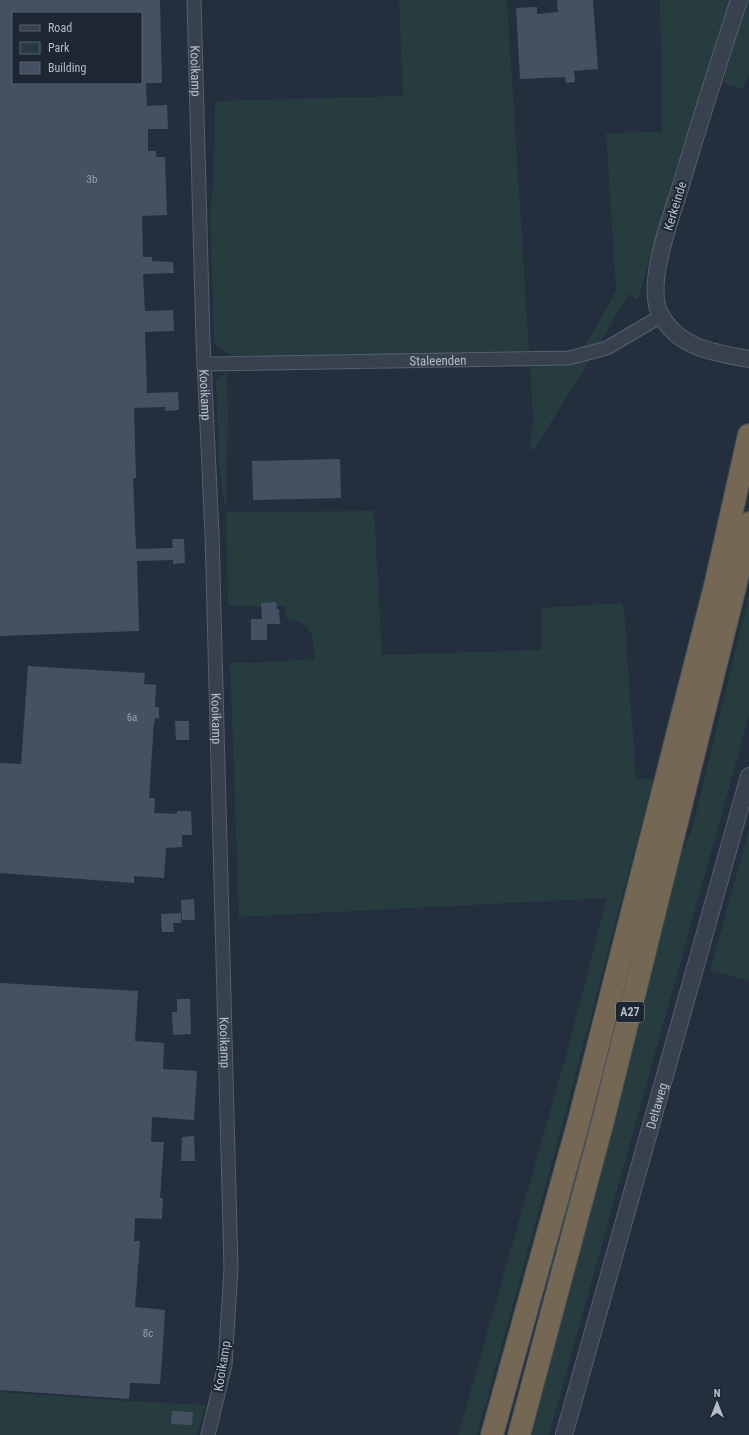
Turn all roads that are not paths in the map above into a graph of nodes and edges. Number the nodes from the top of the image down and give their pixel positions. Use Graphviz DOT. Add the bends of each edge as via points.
graph roads {
  1 [pos="194,0"];
  2 [pos="739,0"];
  3 [pos="661,316"];
  4 [pos="749,359"];
  5 [pos="204,364"];
  6 [pos="749,435"];
  7 [pos="749,523"];
  8 [pos="749,776"];
  9 [pos="208,1435"];
  10 [pos="492,1435"];
  11 [pos="519,1435"];
  12 [pos="564,1435"];
  1 -- 5 [label="street, Kooikamp"];
  2 -- 3 [label="street, Kerkeinde" via="660,254 655,288"];
  3 -- 4 [label="street, Kerkeinde" via="669,328 690,343 706,350"];
  3 -- 5 [label="street, Staleenden" via="607,348 569,358"];
  5 -- 9 [label="street, Kooikamp" via="212,533 231,1269 225,1365"];
  6 -- 10 [label="highway, A27" via="714,590 580,1117"];
  7 -- 11 [label="highway, A27" via="604,1121"];
  8 -- 12 [label="street, Deltaweg"];
}
